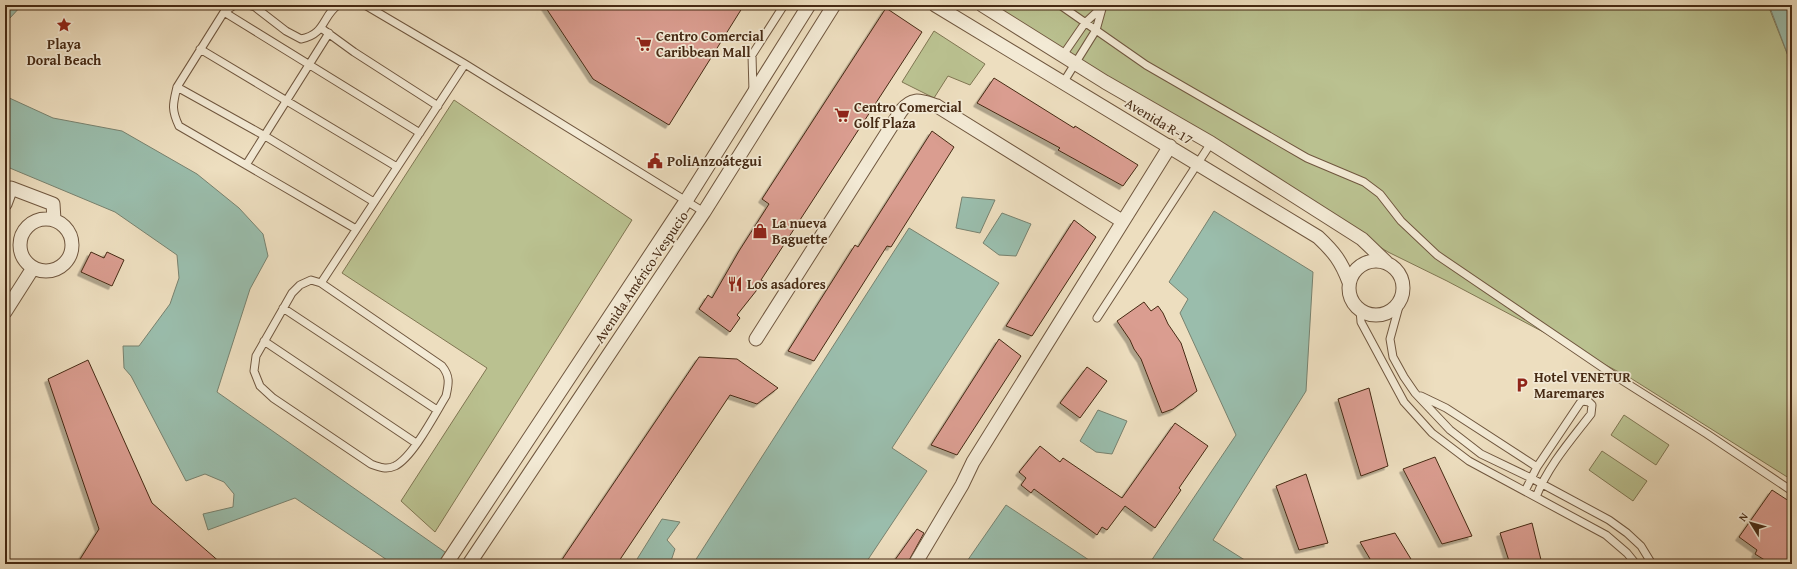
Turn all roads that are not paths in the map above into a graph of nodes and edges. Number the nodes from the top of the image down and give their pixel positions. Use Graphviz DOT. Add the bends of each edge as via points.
graph roads {
  1 [pos="237,5"];
  2 [pos="248,5"];
  3 [pos="338,5"];
  4 [pos="365,5"];
  5 [pos="784,5"];
  6 [pos="809,5"];
  7 [pos="834,5"];
  8 [pos="935,5"];
  9 [pos="982,5"];
  10 [pos="1060,5"];
  11 [pos="1103,6"];
  12 [pos="224,12"];
  13 [pos="1085,23"];
  14 [pos="321,28"];
  15 [pos="1096,30"];
  16 [pos="328,33"];
  17 [pos="200,49"];
  18 [pos="1063,55"];
  19 [pos="310,64"];
  20 [pos="465,64"];
  21 [pos="1076,64"];
  22 [pos="1063,83"];
  23 [pos="178,87"];
  24 [pos="753,94"];
  25 [pos="287,101"];
  26 [pos="438,106"];
  27 [pos="420,133"];
  28 [pos="265,136"];
  29 [pos="1211,143"];
  30 [pos="1170,146"];
  31 [pos="1198,163"];
  32 [pos="246,165"];
  33 [pos="397,167"];
  34 [pos="686,201"];
  35 [pos="374,202"];
  36 [pos="5,204"];
  37 [pos="704,212"];
  38 [pos="1330,218"];
  39 [pos="54,220"];
  40 [pos="1122,221"];
  41 [pos="356,229"];
  42 [pos="1318,237"];
  43 [pos="1386,262"];
  44 [pos="33,268"];
  45 [pos="1349,282"];
  46 [pos="321,283"];
  47 [pos="1401,299"];
  48 [pos="283,308"];
  49 [pos="1360,310"];
  50 [pos="5,312"];
  51 [pos="1097,318"];
  52 [pos="756,339"];
  53 [pos="264,341"];
  54 [pos="1415,393"];
  55 [pos="437,410"];
  56 [pos="416,443"];
  57 [pos="1537,467"];
  58 [pos="1531,478"];
  59 [pos="1541,484"];
  60 [pos="1525,491"];
  61 [pos="1792,492"];
  62 [pos="1536,497"];
  63 [pos="446,564"];
  64 [pos="469,564"];
  65 [pos="915,564"];
  66 [pos="1636,564"];
  67 [pos="1652,564"];
  1 -- 12 [label="lane"];
  2 -- 14 [label="lane" via="255,7 301,39 311,37"];
  3 -- 14 [label="lane" via="333,8"];
  4 -- 20 [label="lane"];
  5 -- 24 [label="lane" via="752,55"];
  6 -- 24 [label="street, Avenida Américo Vespucio"];
  7 -- 37 [label="street, Avenida Américo Vespucio"];
  8 -- 22 [label="street, Avenida R-17"];
  9 -- 18 [label="street, Avenida R-17"];
  10 -- 13 [label="lane"];
  11 -- 13 [label="lane"];
  11 -- 15 [label="lane"];
  12 -- 17 [label="lane"];
  12 -- 19 [label="lane"];
  13 -- 15 [label="lane"];
  13 -- 18 [label="lane"];
  14 -- 16 [label="lane"];
  15 -- 21 [label="lane"];
  15 -- 61 [label="lane" via="1146,65 1300,154 1364,182 1380,194 1401,221 1437,256"];
  16 -- 19 [label="lane"];
  16 -- 26 [label="lane"];
  17 -- 23 [label="lane"];
  17 -- 25 [label="lane"];
  18 -- 21 [label="street, Avenida R-17"];
  19 -- 25 [label="lane"];
  19 -- 27 [label="lane"];
  20 -- 26 [label="lane"];
  20 -- 34 [label="lane"];
  21 -- 22 [label="lane"];
  21 -- 29 [label="street, Avenida R-17"];
  22 -- 30 [label="street, Avenida R-17"];
  23 -- 28 [label="lane"];
  23 -- 32 [label="lane" via="173,114 179,126"];
  24 -- 34 [label="street, Avenida Américo Vespucio"];
  25 -- 28 [label="lane"];
  25 -- 33 [label="lane"];
  26 -- 27 [label="lane"];
  27 -- 33 [label="lane"];
  28 -- 32 [label="lane"];
  28 -- 35 [label="lane"];
  29 -- 31 [label="lane"];
  29 -- 38 [label="street, Avenida R-17"];
  30 -- 31 [label="street, Avenida R-17"];
  30 -- 40 [label="street"];
  31 -- 42 [label="street, Avenida R-17"];
  31 -- 51 [label="lane"];
  32 -- 41 [label="lane"];
  33 -- 35 [label="lane"];
  34 -- 37 [label="lane"];
  34 -- 63 [label="street, Avenida Américo Vespucio"];
  35 -- 41 [label="lane"];
  36 -- 39 [label="street" via="11,188 53,204"];
  37 -- 64 [label="street, Avenida Américo Vespucio"];
  38 -- 42 [label="street"];
  38 -- 43 [label="street, Avenida R-17" via="1362,240"];
  39 -- 44 [label="street" via="42,219 31,223 22,234 21,253"];
  39 -- 44 [label="street" via="68,231 71,252 66,262 57,268"];
  40 -- 52 [label="street" via="937,106 918,100 907,104 901,111"];
  40 -- 65 [label="street" via="973,462"];
  41 -- 46 [label="lane"];
  42 -- 45 [label="street, Avenida R-17" via="1335,253"];
  43 -- 45 [label="street" via="1377,260 1363,264 1353,273"];
  43 -- 47 [label="street, Avenida R-17" via="1398,271 1402,278"];
  44 -- 50 [label="street"];
  45 -- 49 [label="street, Avenida R-17" via="1350,299"];
  46 -- 48 [label="lane" via="311,280 300,285"];
  46 -- 55 [label="lane" via="442,366 448,374 449,384 446,396"];
  47 -- 49 [label="street" via="1388,313 1370,315"];
  47 -- 54 [label="lane" via="1390,339 1393,357"];
  48 -- 53 [label="lane"];
  48 -- 55 [label="lane"];
  49 -- 60 [label="lane" via="1361,322 1385,370 1404,402 1419,419 1432,433 1469,461"];
  53 -- 56 [label="lane"];
  53 -- 56 [label="lane" via="256,356 254,372 260,386 326,434 371,464 382,468 394,466 406,459"];
  54 -- 57 [label="lane" via="1446,408"];
  54 -- 58 [label="lane" via="1450,430 1481,454"];
  55 -- 56 [label="lane"];
  57 -- 58 [label="lane"];
  57 -- 59 [label="lane" via="1580,403 1589,402 1592,405 1591,414 1552,465"];
  58 -- 59 [label="lane"];
  58 -- 60 [label="lane"];
  59 -- 62 [label="lane"];
  59 -- 67 [label="lane" via="1609,520 1641,546"];
  60 -- 62 [label="lane"];
  62 -- 66 [label="lane" via="1606,535"];
}
